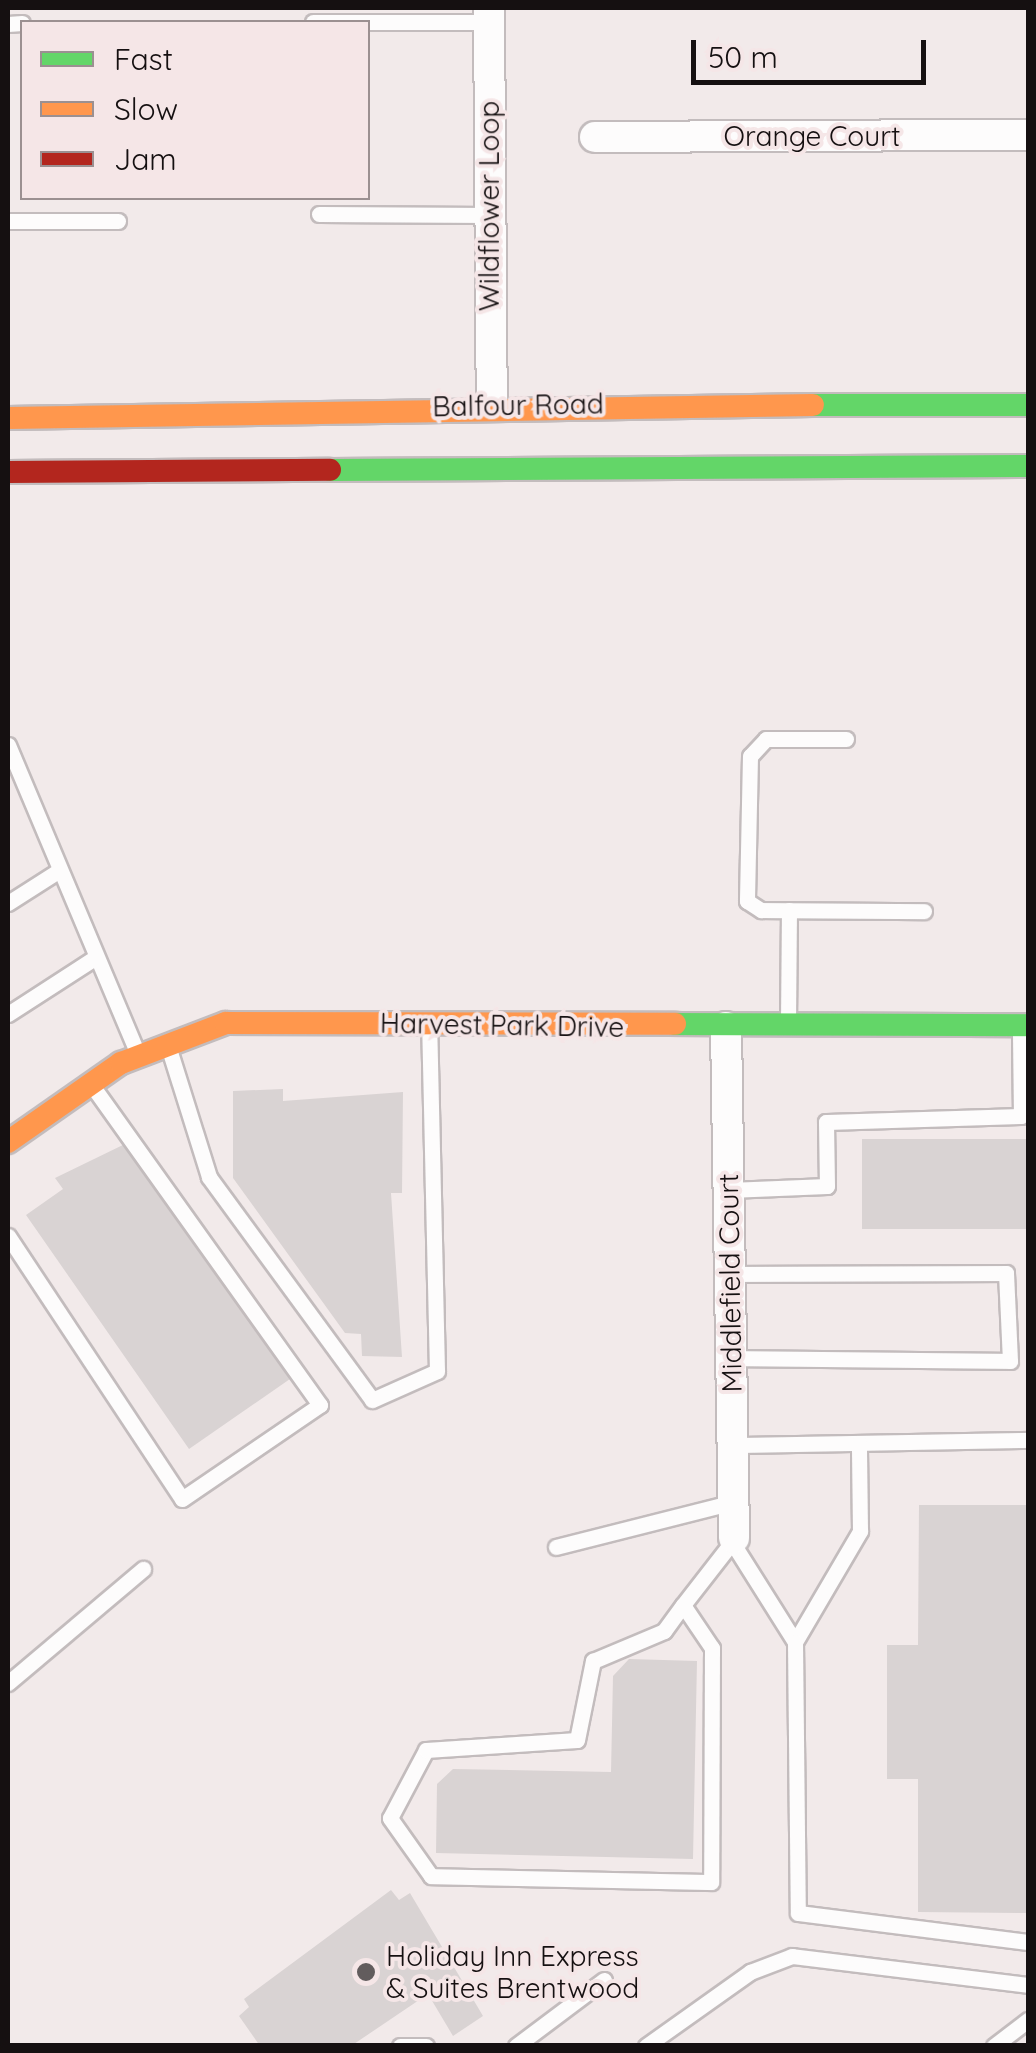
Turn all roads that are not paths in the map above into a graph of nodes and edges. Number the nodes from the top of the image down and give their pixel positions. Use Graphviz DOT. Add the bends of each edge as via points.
graph roads {
  1 [pos="489,14"];
  2 [pos="357,20"];
  3 [pos="1028,135"];
  4 [pos="595,137"];
  5 [pos="319,214"];
  6 [pos="490,215"];
  7 [pos="118,221"];
  8 [pos="8,222"];
  9 [pos="492,404"];
  10 [pos="1028,405"];
  11 [pos="8,418"];
  12 [pos="1028,466"];
  13 [pos="8,472"];
  14 [pos="846,739"];
  15 [pos="8,745"];
  16 [pos="58,871"];
  17 [pos="8,904"];
  18 [pos="789,910"];
  19 [pos="924,911"];
  20 [pos="93,959"];
  21 [pos="8,1014"];
  22 [pos="429,1025"];
  23 [pos="1024,1025"];
  24 [pos="726,1027"];
  25 [pos="788,1027"];
  26 [pos="168,1045"];
  27 [pos="139,1056"];
  28 [pos="91,1084"];
  29 [pos="8,1142"];
  30 [pos="729,1190"];
  31 [pos="8,1236"];
  32 [pos="730,1274"];
  33 [pos="732,1358"];
  34 [pos="1028,1440"];
  35 [pos="859,1443"];
  36 [pos="733,1445"];
  37 [pos="734,1502"];
  38 [pos="733,1540"];
  39 [pos="556,1548"];
  40 [pos="143,1569"];
  41 [pos="684,1605"];
  42 [pos="795,1642"];
  43 [pos="8,1683"];
  44 [pos="1028,1942"];
  45 [pos="604,1980"];
  46 [pos="1028,1985"];
  47 [pos="1028,2020"];
  48 [pos="400,2046"];
  49 [pos="426,2046"];
  50 [pos="516,2046"];
  51 [pos="646,2046"];
  52 [pos="994,2046"];
  1 -- 2 [label="lane"];
  1 -- 6 [label="street, Wildflower Loop"];
  3 -- 4 [label="street, Orange Court"];
  5 -- 6 [label="lane"];
  6 -- 9 [label="street, Wildflower Loop"];
  7 -- 8 [label="lane"];
  9 -- 10 [label="street, Balfour Road"];
  9 -- 11 [label="street, Balfour Road"];
  12 -- 13 [label="street"];
  14 -- 18 [label="lane" via="766,738 750,756 747,901"];
  15 -- 16 [label="lane"];
  16 -- 17 [label="lane"];
  16 -- 20 [label="lane"];
  18 -- 19 [label="lane"];
  18 -- 25 [label="lane"];
  20 -- 21 [label="lane"];
  20 -- 27 [label="lane"];
  22 -- 24 [label="street, Harvest Park Drive"];
  22 -- 26 [label="street, Harvest Park Drive" via="226,1022"];
  22 -- 26 [label="lane" via="437,1371 372,1400 209,1177"];
  23 -- 25 [label="street, Harvest Park Drive"];
  23 -- 30 [label="lane" via="1021,1116 826,1122 827,1186"];
  24 -- 25 [label="street, Harvest Park Drive"];
  24 -- 30 [label="street, Middlefield Court"];
  26 -- 27 [label="street, Harvest Park Drive"];
  27 -- 28 [label="street, Harvest Park Drive"];
  28 -- 29 [label="street, Harvest Park Drive"];
  28 -- 31 [label="lane" via="320,1405 182,1499"];
  30 -- 32 [label="street, Middlefield Court"];
  32 -- 33 [label="street, Middlefield Court"];
  32 -- 33 [label="lane" via="1006,1273 1010,1361"];
  33 -- 36 [label="street, Middlefield Court"];
  34 -- 35 [label="lane"];
  35 -- 36 [label="lane"];
  35 -- 42 [label="lane" via="860,1531"];
  36 -- 37 [label="street, Middlefield Court"];
  37 -- 38 [label="street, Middlefield Court"];
  37 -- 39 [label="lane"];
  38 -- 41 [label="lane"];
  38 -- 42 [label="lane"];
  40 -- 43 [label="lane"];
  41 -- 41 [label="lane" via="664,1631 593,1661 577,1740 426,1750 390,1818 431,1876 711,1882 712,1648"];
  42 -- 44 [label="lane" via="798,1914"];
  45 -- 50 [label="lane"];
  46 -- 51 [label="lane" via="792,1956 750,1972"];
  47 -- 52 [label="lane"];
  48 -- 49 [label="lane"];
}
